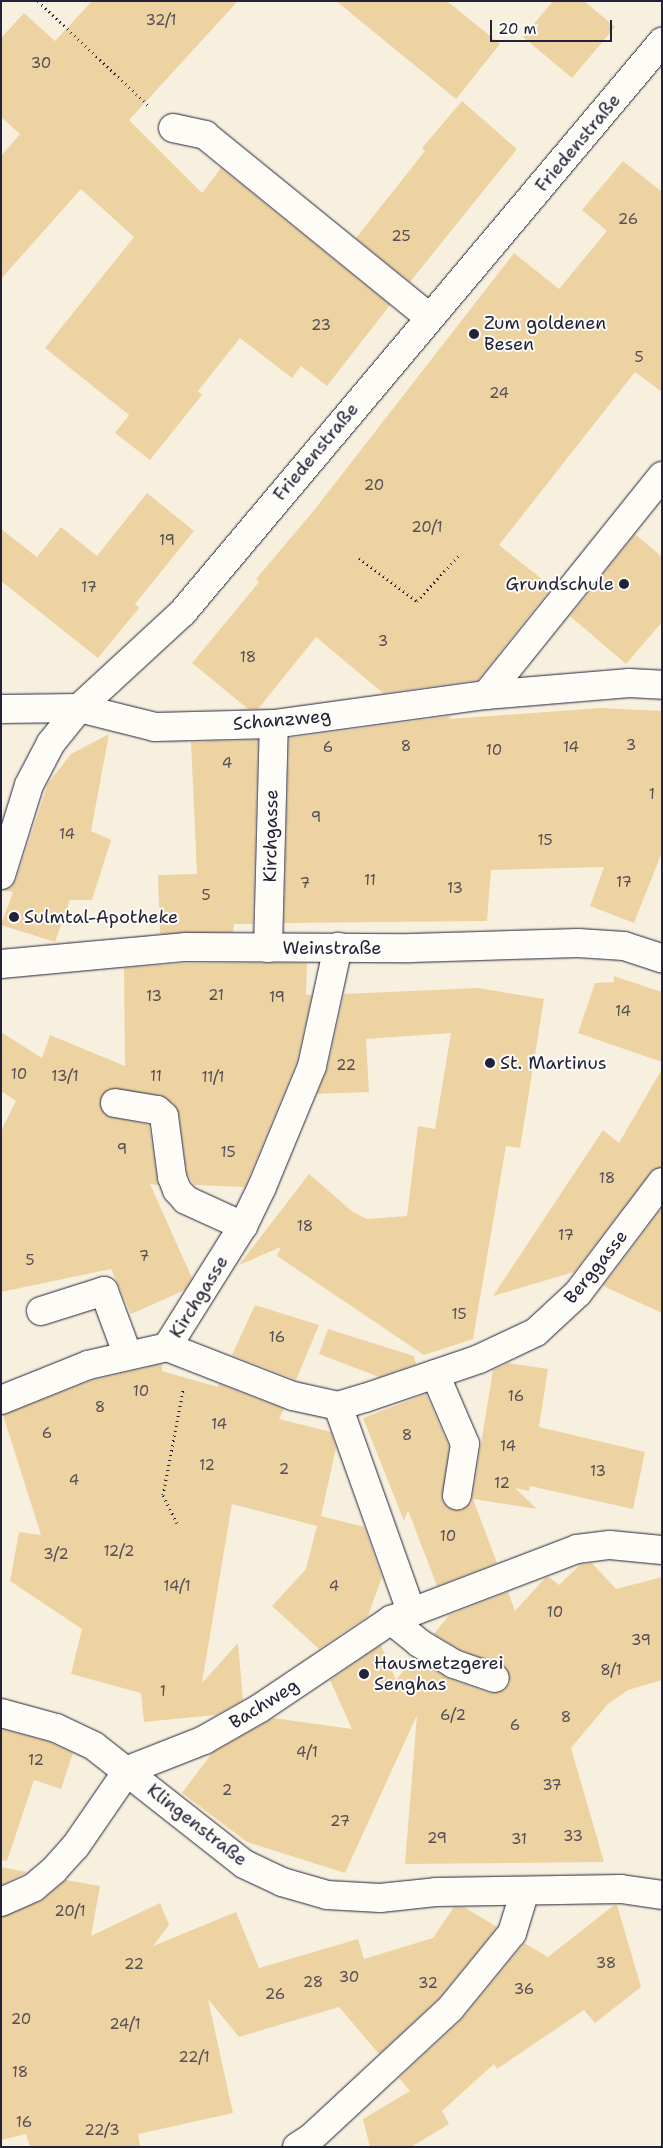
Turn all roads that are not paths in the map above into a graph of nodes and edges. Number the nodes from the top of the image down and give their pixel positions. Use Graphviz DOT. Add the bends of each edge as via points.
graph roads {
  1 [pos="662,42"];
  2 [pos="173,128"];
  3 [pos="429,317"];
  4 [pos="662,476"];
  5 [pos="662,685"];
  6 [pos="486,695"];
  7 [pos="79,708"];
  8 [pos="1,709"];
  9 [pos="274,724"];
  10 [pos="1,875"];
  11 [pos="338,947"];
  12 [pos="268,948"];
  13 [pos="660,951"];
  14 [pos="1,964"];
  15 [pos="114,1102"];
  16 [pos="662,1182"];
  17 [pos="244,1226"];
  18 [pos="41,1311"];
  19 [pos="177,1351"];
  20 [pos="128,1356"];
  21 [pos="435,1374"];
  22 [pos="1,1400"];
  23 [pos="338,1406"];
  24 [pos="457,1495"];
  25 [pos="662,1550"];
  26 [pos="401,1616"];
  27 [pos="495,1678"];
  28 [pos="1,1713"];
  29 [pos="128,1770"];
  30 [pos="525,1891"];
  31 [pos="662,1895"];
  32 [pos="1,1902"];
  33 [pos="297,2147"];
  1 -- 3 [label="street, Friedenstraße"];
  2 -- 3 [label="street" via="205,135"];
  3 -- 7 [label="street, Friedenstraße" via="183,612"];
  4 -- 6 [label="street"];
  5 -- 6 [label="street, Schanzweg" via="629,683"];
  6 -- 9 [label="street, Schanzweg"];
  7 -- 8 [label="street, Schanzweg"];
  7 -- 9 [label="street, Schanzweg" via="155,727"];
  7 -- 10 [label="street, Friedenstraße" via="51,743 29,785"];
  9 -- 12 [label="street, Kirchgasse"];
  11 -- 12 [label="street, Weinstraße"];
  11 -- 13 [label="street, Weinstraße" via="578,943"];
  11 -- 17 [label="street, Kirchgasse" via="312,1066"];
  12 -- 14 [label="street, Weinstraße" via="186,947"];
  15 -- 17 [label="street" via="157,1110 164,1116 172,1176 177,1190 186,1200"];
  16 -- 21 [label="street, Berggasse" via="578,1294 536,1332 479,1359"];
  17 -- 19 [label="street, Kirchgasse"];
  18 -- 20 [label="street" via="104,1291"];
  19 -- 20 [label="street, Kirchgasse"];
  19 -- 23 [label="street" via="293,1396"];
  20 -- 22 [label="street, Kirchgasse" via="88,1364"];
  21 -- 23 [label="street, Berggasse"];
  21 -- 24 [label="street" via="465,1444"];
  23 -- 26 [label="street"];
  25 -- 26 [label="street, Bachweg" via="610,1545 577,1549"];
  26 -- 27 [label="street" via="419,1643 454,1664"];
  26 -- 29 [label="street, Bachweg" via="260,1708 204,1740"];
  28 -- 29 [label="street, Klingenstraße" via="56,1728 94,1746"];
  29 -- 30 [label="street, Klingenstraße" via="244,1864 282,1882 327,1895 380,1898 436,1892"];
  29 -- 32 [label="street" via="54,1870 34,1887"];
  30 -- 31 [label="street, Klingenstraße" via="621,1889"];
  30 -- 33 [label="street" via="512,1933 450,2009 311,2138"];
}
